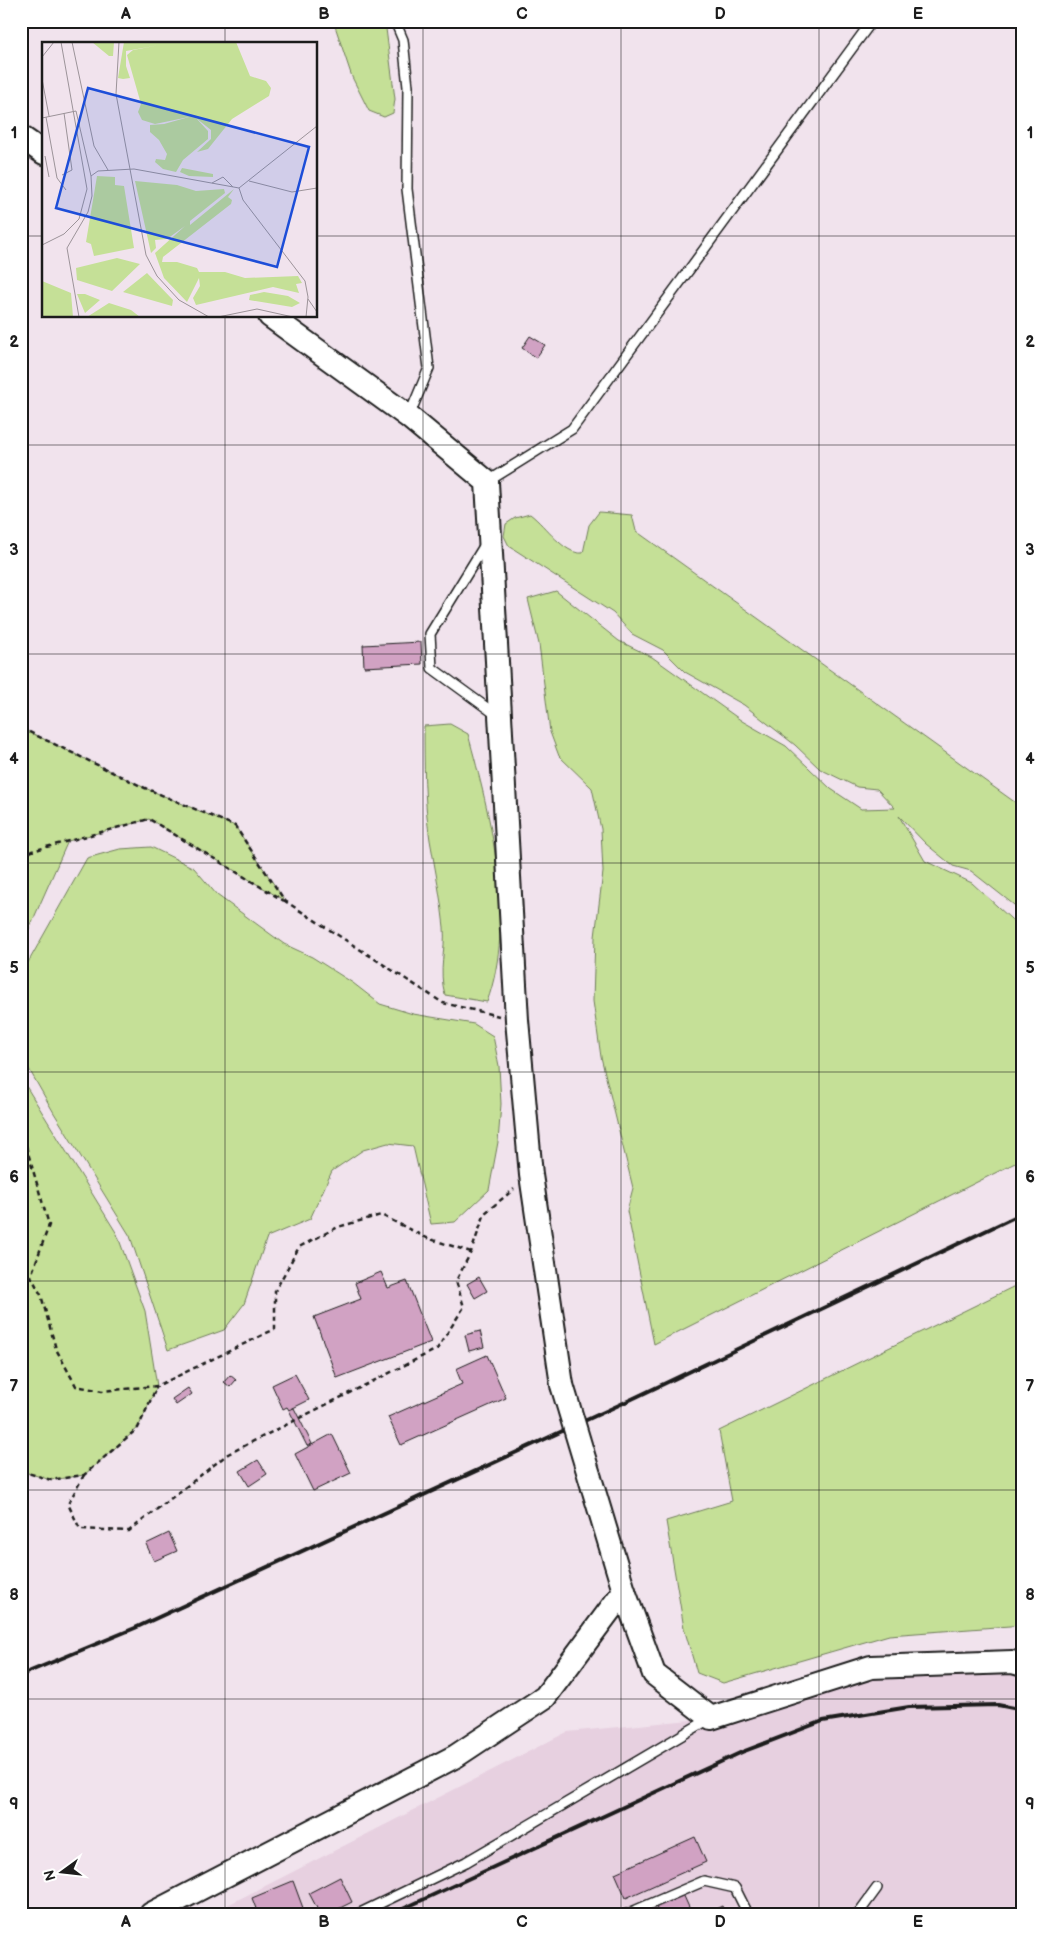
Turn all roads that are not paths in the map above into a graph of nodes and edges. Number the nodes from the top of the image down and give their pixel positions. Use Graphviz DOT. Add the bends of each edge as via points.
graph roads {
  1 [pos="395,21"];
  2 [pos="872,21"];
  3 [pos="21,137"];
  4 [pos="42,152"];
  5 [pos="273,318"];
  6 [pos="409,417"];
  7 [pos="487,482"];
  8 [pos="490,537"];
  9 [pos="501,719"];
  10 [pos="624,1591"];
  11 [pos="1023,1665"];
  12 [pos="711,1718"];
  13 [pos="877,1888"];
  14 [pos="151,1914"];
  15 [pos="358,1914"];
  16 [pos="627,1914"];
  17 [pos="748,1914"];
  18 [pos="858,1914"];
  1 -- 6 [label="lane" via="404,40 408,87 407,189 429,368"];
  2 -- 7 [label="lane" via="572,429"];
  3 -- 4 [label="street"];
  5 -- 6 [label="street"];
  6 -- 7 [label="street"];
  7 -- 8 [label="street"];
  8 -- 9 [label="street"];
  8 -- 9 [label="lane" via="430,634 430,643 432,668"];
  9 -- 10 [label="street, bridge" via="517,1020 531,1175 562,1385"];
  10 -- 12 [label="street" via="654,1674"];
  10 -- 14 [label="street" via="545,1697 456,1756"];
  11 -- 12 [label="street" via="1012,1662 871,1666"];
  12 -- 15 [label="lane" via="466,1862"];
  13 -- 18 [label="lane"];
  16 -- 17 [label="lane" via="704,1881 735,1888"];
}
